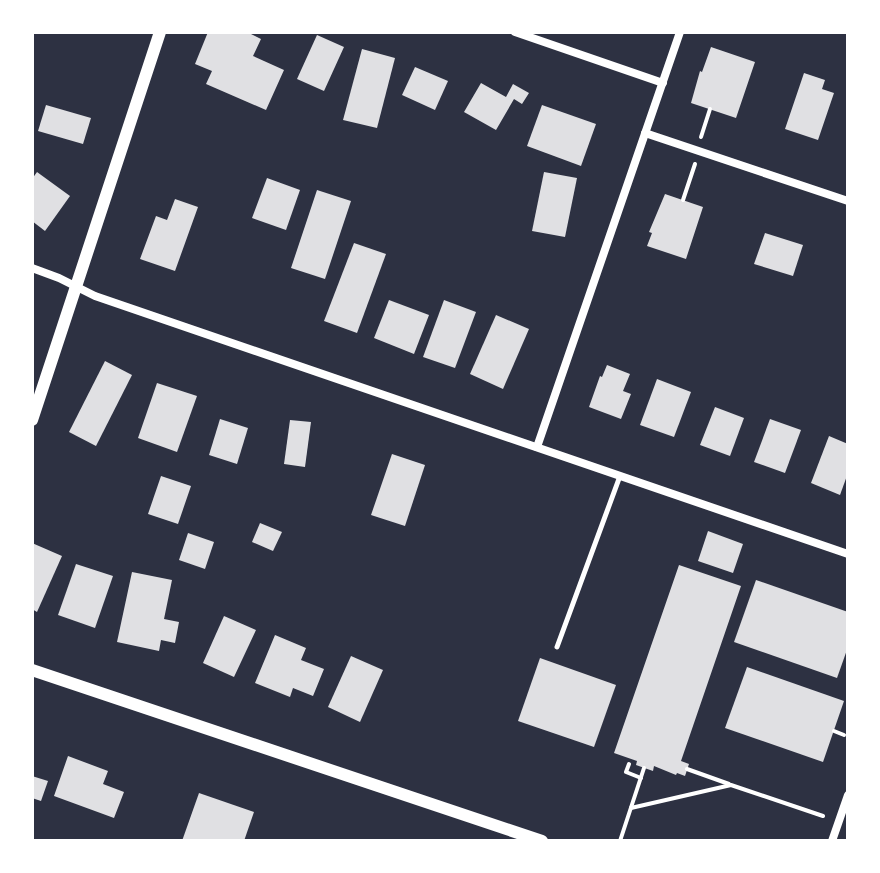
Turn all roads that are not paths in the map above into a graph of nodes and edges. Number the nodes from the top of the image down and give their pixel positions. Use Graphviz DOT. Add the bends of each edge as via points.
graph roads {
  1 [pos="160,32"];
  2 [pos="515,32"];
  3 [pos="680,32"];
  4 [pos="663,83"];
  5 [pos="645,133"];
  6 [pos="848,201"];
  7 [pos="32,268"];
  8 [pos="77,286"];
  9 [pos="32,420"];
  10 [pos="537,447"];
  11 [pos="620,475"];
  12 [pos="848,554"];
  13 [pos="557,647"];
  14 [pos="32,670"];
  15 [pos="848,795"];
  16 [pos="542,841"];
  17 [pos="832,841"];
  1 -- 8 [label="street"];
  2 -- 4 [label="street"];
  3 -- 4 [label="street"];
  4 -- 5 [label="street"];
  5 -- 6 [label="street"];
  5 -- 10 [label="street"];
  7 -- 8 [label="street"];
  8 -- 9 [label="street"];
  8 -- 10 [label="street"];
  10 -- 11 [label="street"];
  11 -- 12 [label="street"];
  11 -- 13 [label="lane"];
  14 -- 16 [label="street"];
  15 -- 17 [label="street"];
}
